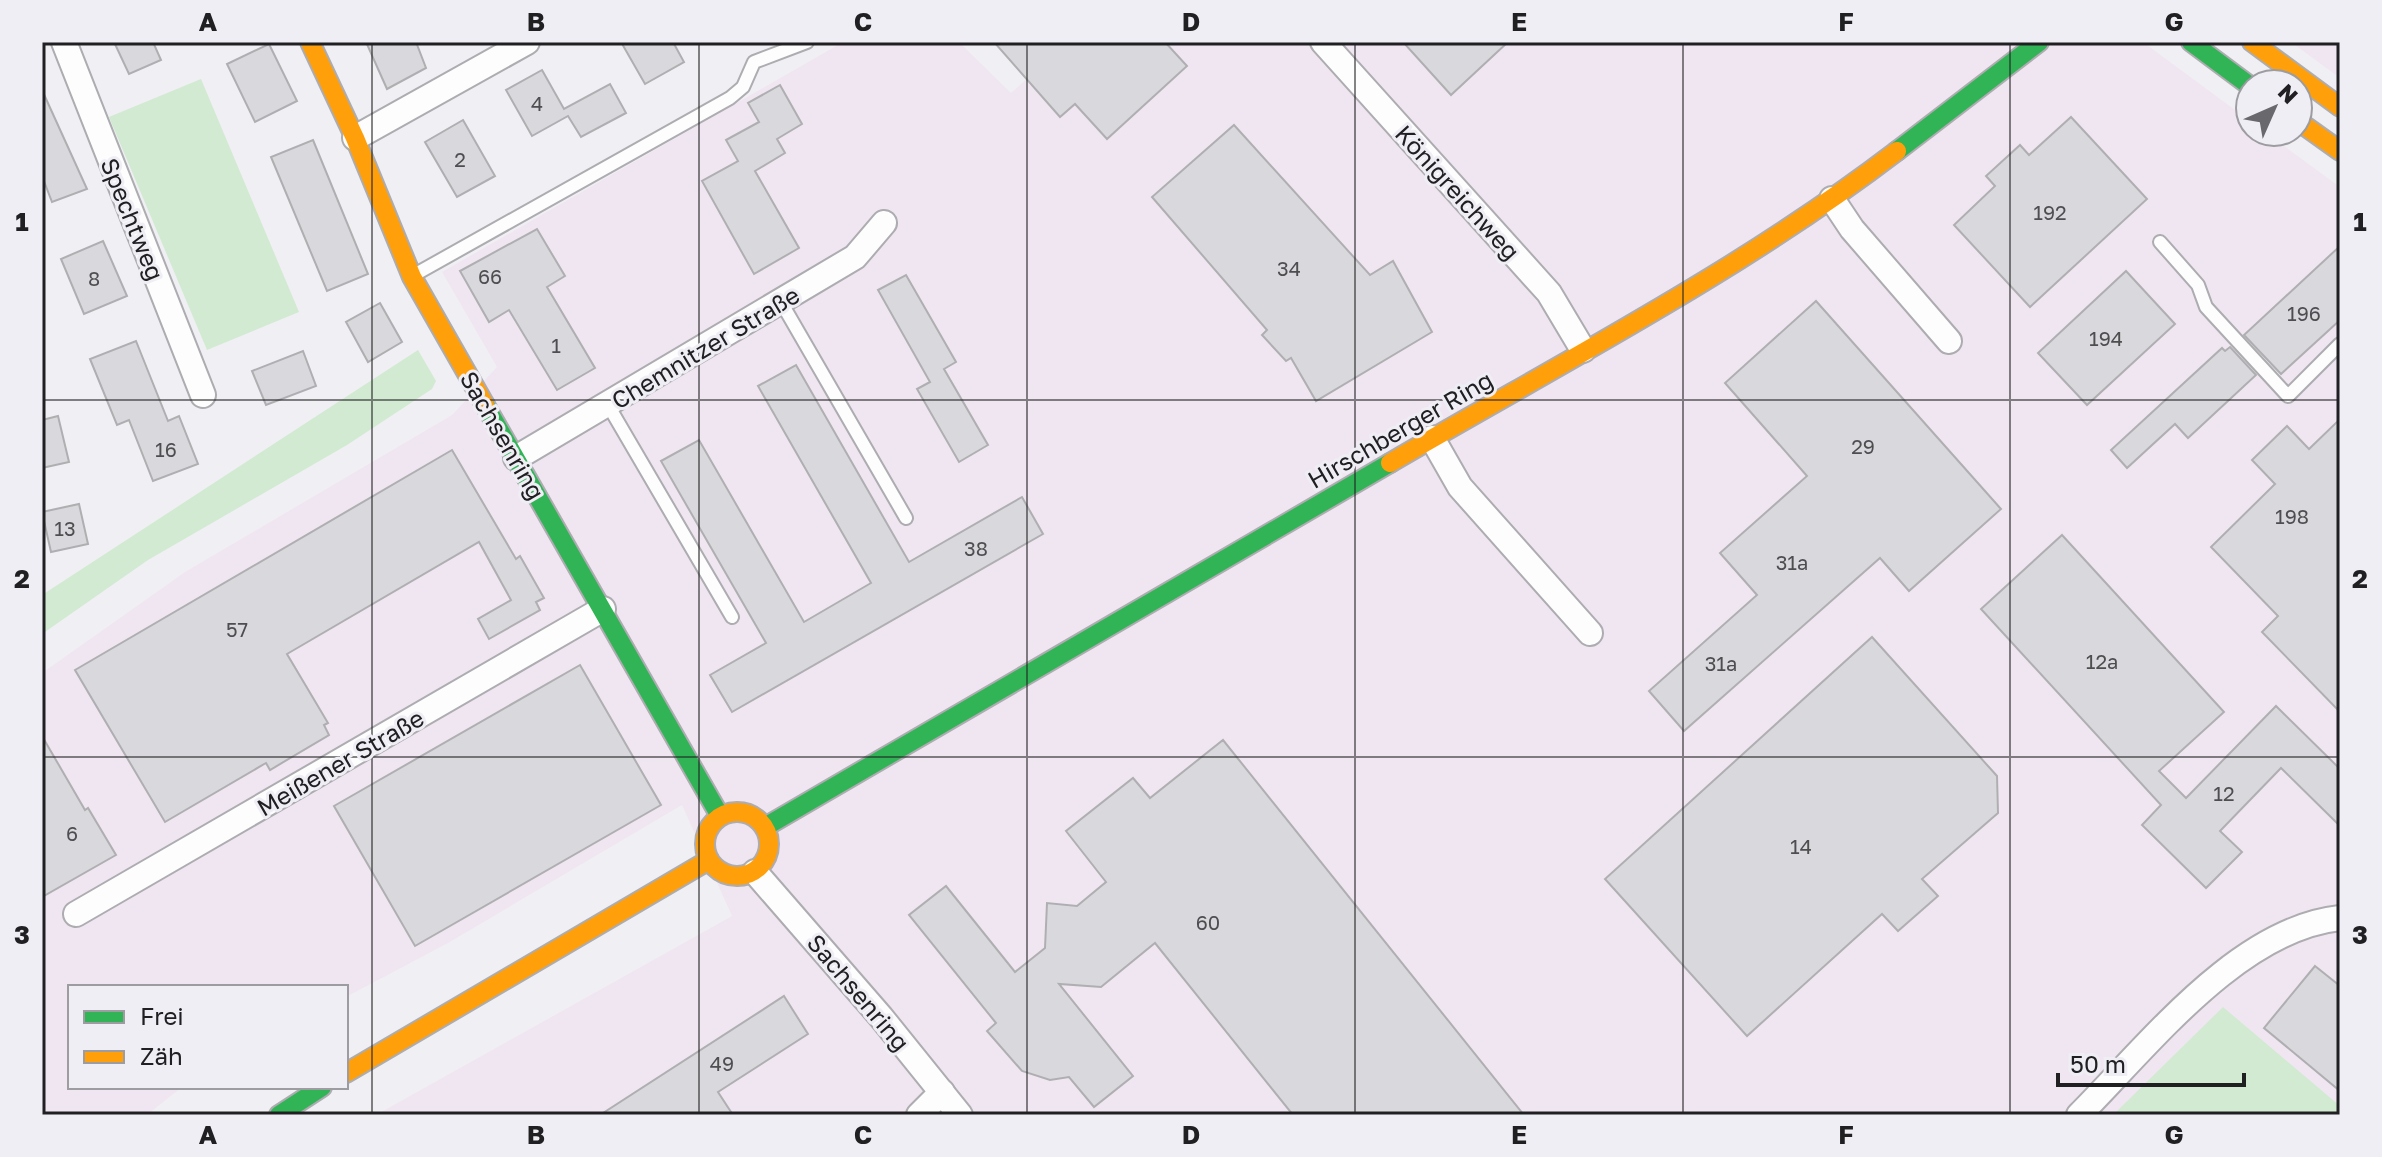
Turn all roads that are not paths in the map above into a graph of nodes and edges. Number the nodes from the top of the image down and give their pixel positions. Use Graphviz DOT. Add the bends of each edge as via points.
graph roads {
  1 [pos="64,42"];
  2 [pos="310,42"];
  3 [pos="527,42"];
  4 [pos="807,42"];
  5 [pos="1323,42"];
  6 [pos="2039,42"];
  7 [pos="2191,42"];
  8 [pos="2252,42"];
  9 [pos="2234,74"];
  10 [pos="2340,107"];
  11 [pos="2314,132"];
  12 [pos="355,138"];
  13 [pos="2340,151"];
  14 [pos="1832,199"];
  15 [pos="884,223"];
  16 [pos="2160,242"];
  17 [pos="412,277"];
  18 [pos="781,302"];
  19 [pos="1949,341"];
  20 [pos="2340,344"];
  21 [pos="1583,350"];
  22 [pos="203,395"];
  23 [pos="608,405"];
  24 [pos="1432,438"];
  25 [pos="516,458"];
  26 [pos="906,518"];
  27 [pos="603,609"];
  28 [pos="732,617"];
  29 [pos="1590,633"];
  30 [pos="720,816"];
  31 [pos="765,827"];
  32 [pos="709,860"];
  33 [pos="755,872"];
  34 [pos="76,914"];
  35 [pos="2340,918"];
  36 [pos="348,1072"];
  37 [pos="319,1089"];
  38 [pos="942,1092"];
  39 [pos="279,1115"];
  40 [pos="919,1115"];
  41 [pos="960,1115"];
  42 [pos="2079,1115"];
  1 -- 22 [label="street, Spechtweg"];
  2 -- 12 [label="street, Sachsenring"];
  3 -- 12 [label="street"];
  4 -- 17 [label="lane" via="754,62 743,87 730,98"];
  5 -- 21 [label="street, Königreichweg" via="1549,293"];
  6 -- 14 [label="street, Hirschberger Ring"];
  7 -- 9 [label="street"];
  8 -- 10 [label="street"];
  11 -- 13 [label="street"];
  12 -- 17 [label="street, Sachsenring"];
  14 -- 19 [label="street"];
  14 -- 21 [label="street, Hirschberger Ring"];
  15 -- 18 [label="street, Chemnitzer Straße" via="855,257"];
  16 -- 20 [label="lane" via="2198,285 2206,307 2288,396"];
  17 -- 25 [label="street, Sachsenring"];
  18 -- 23 [label="street, Chemnitzer Straße"];
  18 -- 26 [label="lane"];
  21 -- 24 [label="street, Hirschberger Ring"];
  23 -- 25 [label="street, Chemnitzer Straße"];
  23 -- 28 [label="lane"];
  24 -- 29 [label="street" via="1460,487"];
  24 -- 31 [label="street, Hirschberger Ring"];
  25 -- 27 [label="street, Sachsenring"];
  27 -- 30 [label="street, Sachsenring"];
  27 -- 34 [label="street, Meißener Straße"];
  30 -- 31 [label="street" via="743,812"];
  30 -- 32 [label="street" via="705,837"];
  31 -- 33 [label="street" via="770,850"];
  32 -- 33 [label="street" via="721,873 737,877"];
  32 -- 36 [label="street"];
  33 -- 38 [label="street, Sachsenring"];
  35 -- 42 [label="street" via="2289,930 2242,956"];
  37 -- 39 [label="street"];
  38 -- 40 [label="street"];
  38 -- 41 [label="street, Sachsenring"];
}
